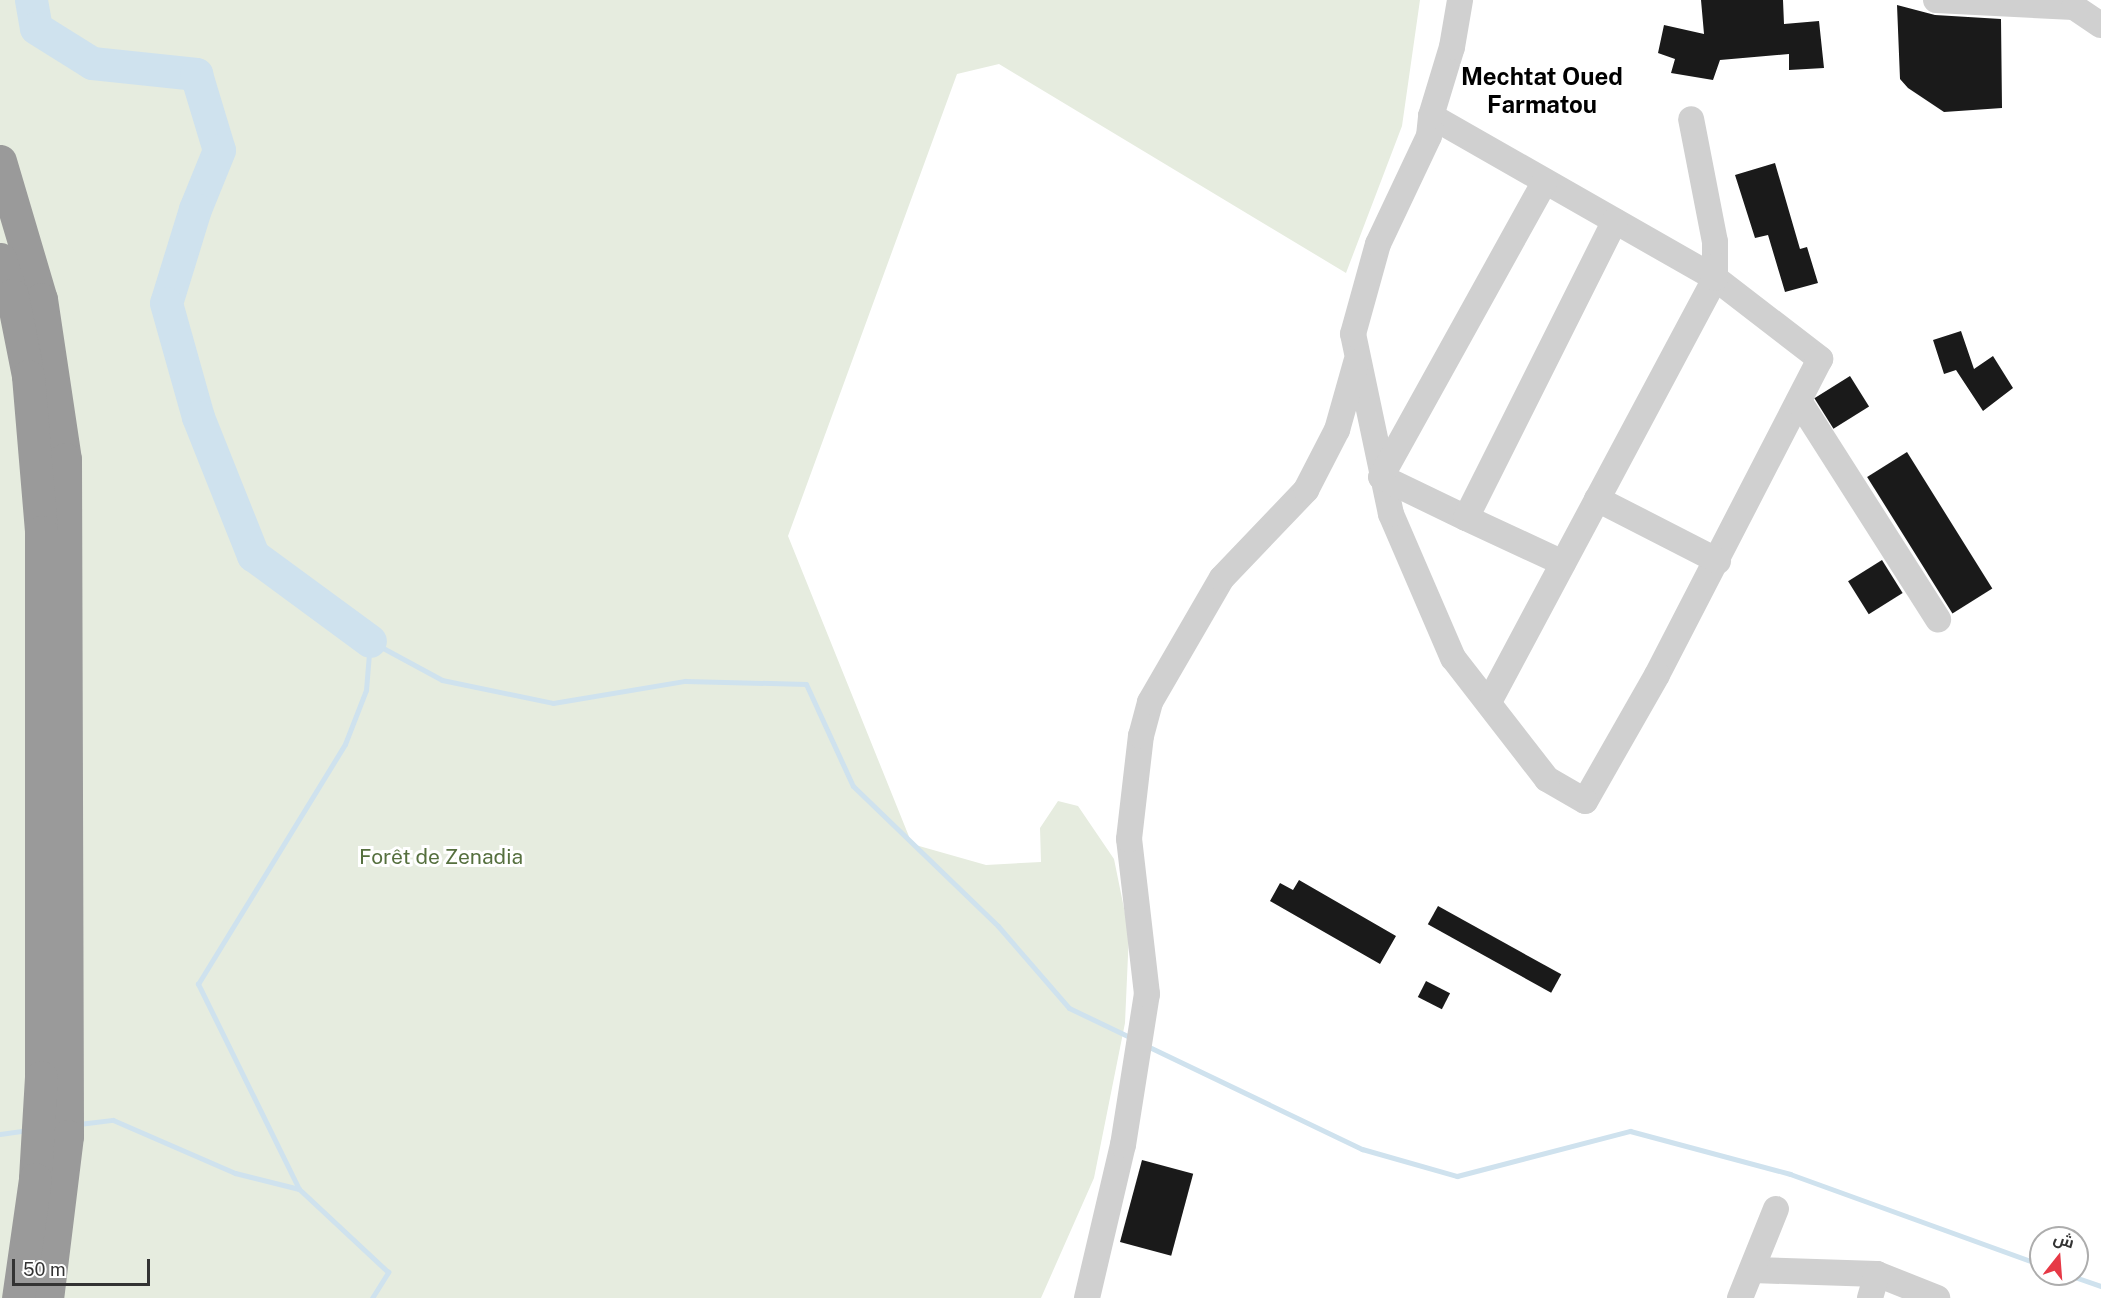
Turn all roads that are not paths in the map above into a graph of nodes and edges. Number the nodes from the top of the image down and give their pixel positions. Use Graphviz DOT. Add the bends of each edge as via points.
graph roads {
  1 [pos="1460,0"];
  2 [pos="1936,0"];
  3 [pos="2101,25"];
  4 [pos="1431,116"];
  5 [pos="1691,119"];
  6 [pos="0,160"];
  7 [pos="1545,181"];
  8 [pos="1615,221"];
  9 [pos="0,259"];
  10 [pos="1715,278"];
  11 [pos="1358,357"];
  12 [pos="1799,401"];
  13 [pos="1381,477"];
  14 [pos="1597,499"];
  15 [pos="1466,518"];
  16 [pos="1718,561"];
  17 [pos="1563,563"];
  18 [pos="1938,619"];
  19 [pos="1489,702"];
  20 [pos="1776,1209"];
  21 [pos="1752,1270"];
  22 [pos="1874,1286"];
  23 [pos="18,1298"];
  24 [pos="47,1298"];
  25 [pos="1087,1298"];
  26 [pos="1740,1298"];
  27 [pos="1937,1298"];
  1 -- 4 [label="street" via="1452,47"];
  2 -- 3 [label="street" via="2074,8"];
  4 -- 7 [label="street"];
  4 -- 11 [label="street" via="1429,136 1378,244 1361,293 1353,334"];
  5 -- 10 [label="street" via="1715,242"];
  6 -- 24 [label="highway" via="41,299 65,459 67,1136"];
  7 -- 8 [label="street"];
  7 -- 13 [label="street"];
  8 -- 10 [label="street"];
  8 -- 15 [label="street"];
  9 -- 23 [label="highway" via="28,376 41,532 41,1077 35,1179"];
  10 -- 12 [label="street" via="1820,360"];
  10 -- 14 [label="street"];
  11 -- 13 [label="street"];
  11 -- 25 [label="street" via="1337,430 1306,489 1222,578 1150,702 1141,736 1129,839 1147,994 1123,1145"];
  12 -- 16 [label="street"];
  12 -- 18 [label="street"];
  13 -- 15 [label="street"];
  13 -- 19 [label="street" via="1391,514 1453,658"];
  14 -- 16 [label="street"];
  14 -- 17 [label="street"];
  15 -- 17 [label="street"];
  16 -- 19 [label="street" via="1585,801 1547,779"];
  17 -- 19 [label="street"];
  20 -- 21 [label="street"];
  21 -- 22 [label="street"];
  21 -- 26 [label="street"];
  22 -- 27 [label="street"];
}
